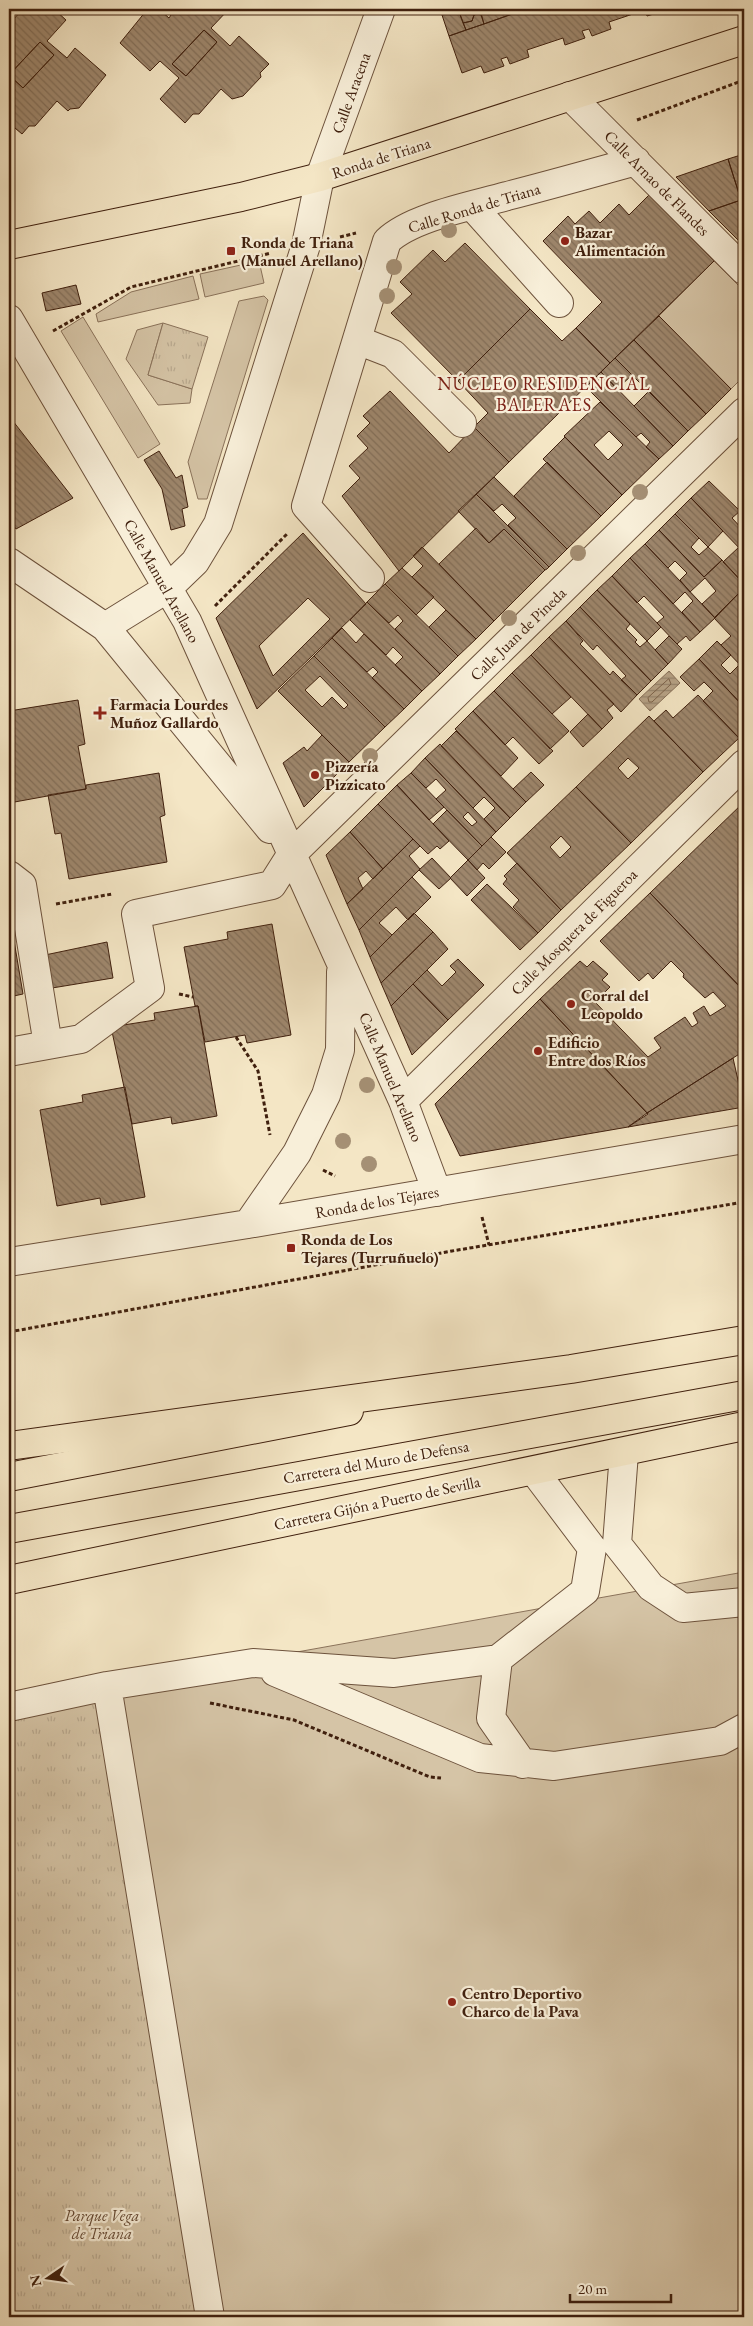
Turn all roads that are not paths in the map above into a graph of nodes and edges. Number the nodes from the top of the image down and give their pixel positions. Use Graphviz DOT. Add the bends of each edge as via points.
graph roads {
  1 [pos="381,9"];
  2 [pos="744,40"];
  3 [pos="570,96"];
  4 [pos="636,161"];
  5 [pos="320,177"];
  6 [pos="472,206"];
  7 [pos="9,245"];
  8 [pos="744,270"];
  9 [pos="559,303"];
  10 [pos="9,319"];
  11 [pos="357,340"];
  12 [pos="744,412"];
  13 [pos="462,423"];
  14 [pos="9,562"];
  15 [pos="370,578"];
  16 [pos="168,588"];
  17 [pos="105,628"];
  18 [pos="744,764"];
  19 [pos="291,855"];
  20 [pos="19,890"];
  21 [pos="341,964"];
  22 [pos="48,1045"];
  23 [pos="9,1052"];
  24 [pos="403,1101"];
  25 [pos="744,1139"];
  26 [pos="438,1192"];
  27 [pos="248,1224"];
  28 [pos="9,1262"];
  29 [pos="744,1340"];
  30 [pos="571,1369"];
  31 [pos="744,1395"];
  32 [pos="744,1426"];
  33 [pos="9,1446"];
  34 [pos="624,1453"];
  35 [pos="534,1470"];
  36 [pos="9,1477"];
  37 [pos="9,1529"];
  38 [pos="9,1580"];
  39 [pos="744,1602"];
  40 [pos="498,1659"];
  41 [pos="253,1663"];
  42 [pos="108,1686"];
  43 [pos="9,1707"];
  44 [pos="744,1728"];
  45 [pos="523,1764"];
  46 [pos="210,2317"];
  1 -- 5 [label="street, Calle Aracena"];
  2 -- 3 [label="main road, Ronda de Triana"];
  3 -- 4 [label="street, Calle Arnao de Flandes"];
  3 -- 5 [label="main road, Ronda de Triana"];
  4 -- 6 [label="street, Calle Ronda de Triana"];
  4 -- 8 [label="street, Calle Arnao de Flandes"];
  5 -- 7 [label="main road, Ronda de Triana" via="241,197"];
  5 -- 16 [label="street, Calle Aracena" via="306,245 218,524 195,562"];
  6 -- 9 [label="street"];
  6 -- 11 [label="street, Calle Ronda de Triana" via="409,226 387,241"];
  10 -- 16 [label="street, Calle Manuel Arellano"];
  11 -- 13 [label="street" via="393,354"];
  11 -- 15 [label="street, Calle Ronda de Triana" via="306,506"];
  12 -- 19 [label="street, Calle Juan de Pineda"];
  14 -- 17 [label="street"];
  16 -- 17 [label="street, Calle Aracena"];
  16 -- 19 [label="street, Calle Manuel Arellano" via="191,630"];
  17 -- 19 [label="street"];
  18 -- 24 [label="street, Calle Mosquera de Figueroa"];
  19 -- 21 [label="street, Calle Manuel Arellano"];
  19 -- 22 [label="street, Calle Juan de Pineda" via="272,885 136,914 150,988 81,1039"];
  20 -- 22 [label="street"];
  21 -- 24 [label="street, Calle Manuel Arellano"];
  21 -- 27 [label="street, Calle Manuel Arellano" via="340,1050 326,1095 297,1153"];
  22 -- 23 [label="street"];
  24 -- 26 [label="street, Calle Manuel Arellano"];
  25 -- 26 [label="street, Ronda de los Tejares"];
  26 -- 27 [label="street, Ronda de los Tejares"];
  27 -- 28 [label="street, Ronda de los Tejares"];
  29 -- 30 [label="main road"];
  30 -- 33 [label="main road"];
  30 -- 36 [label="main road"];
  31 -- 37 [label="main road, Carretera del Muro de Defensa"];
  32 -- 34 [label="main road, Carretera Gijón a Puerto de Sevilla"];
  34 -- 35 [label="main road, Carretera Gijón a Puerto de Sevilla"];
  34 -- 39 [label="street" via="617,1544 651,1588 683,1608"];
  35 -- 38 [label="main road, Carretera Gijón a Puerto de Sevilla"];
  35 -- 40 [label="street" via="592,1548 585,1591"];
  40 -- 41 [label="street" via="394,1673"];
  40 -- 45 [label="street" via="490,1718"];
  41 -- 42 [label="street"];
  41 -- 45 [label="street" via="480,1758"];
  42 -- 43 [label="street"];
  42 -- 46 [label="street"];
  44 -- 45 [label="street" via="720,1741 554,1766"];
}
